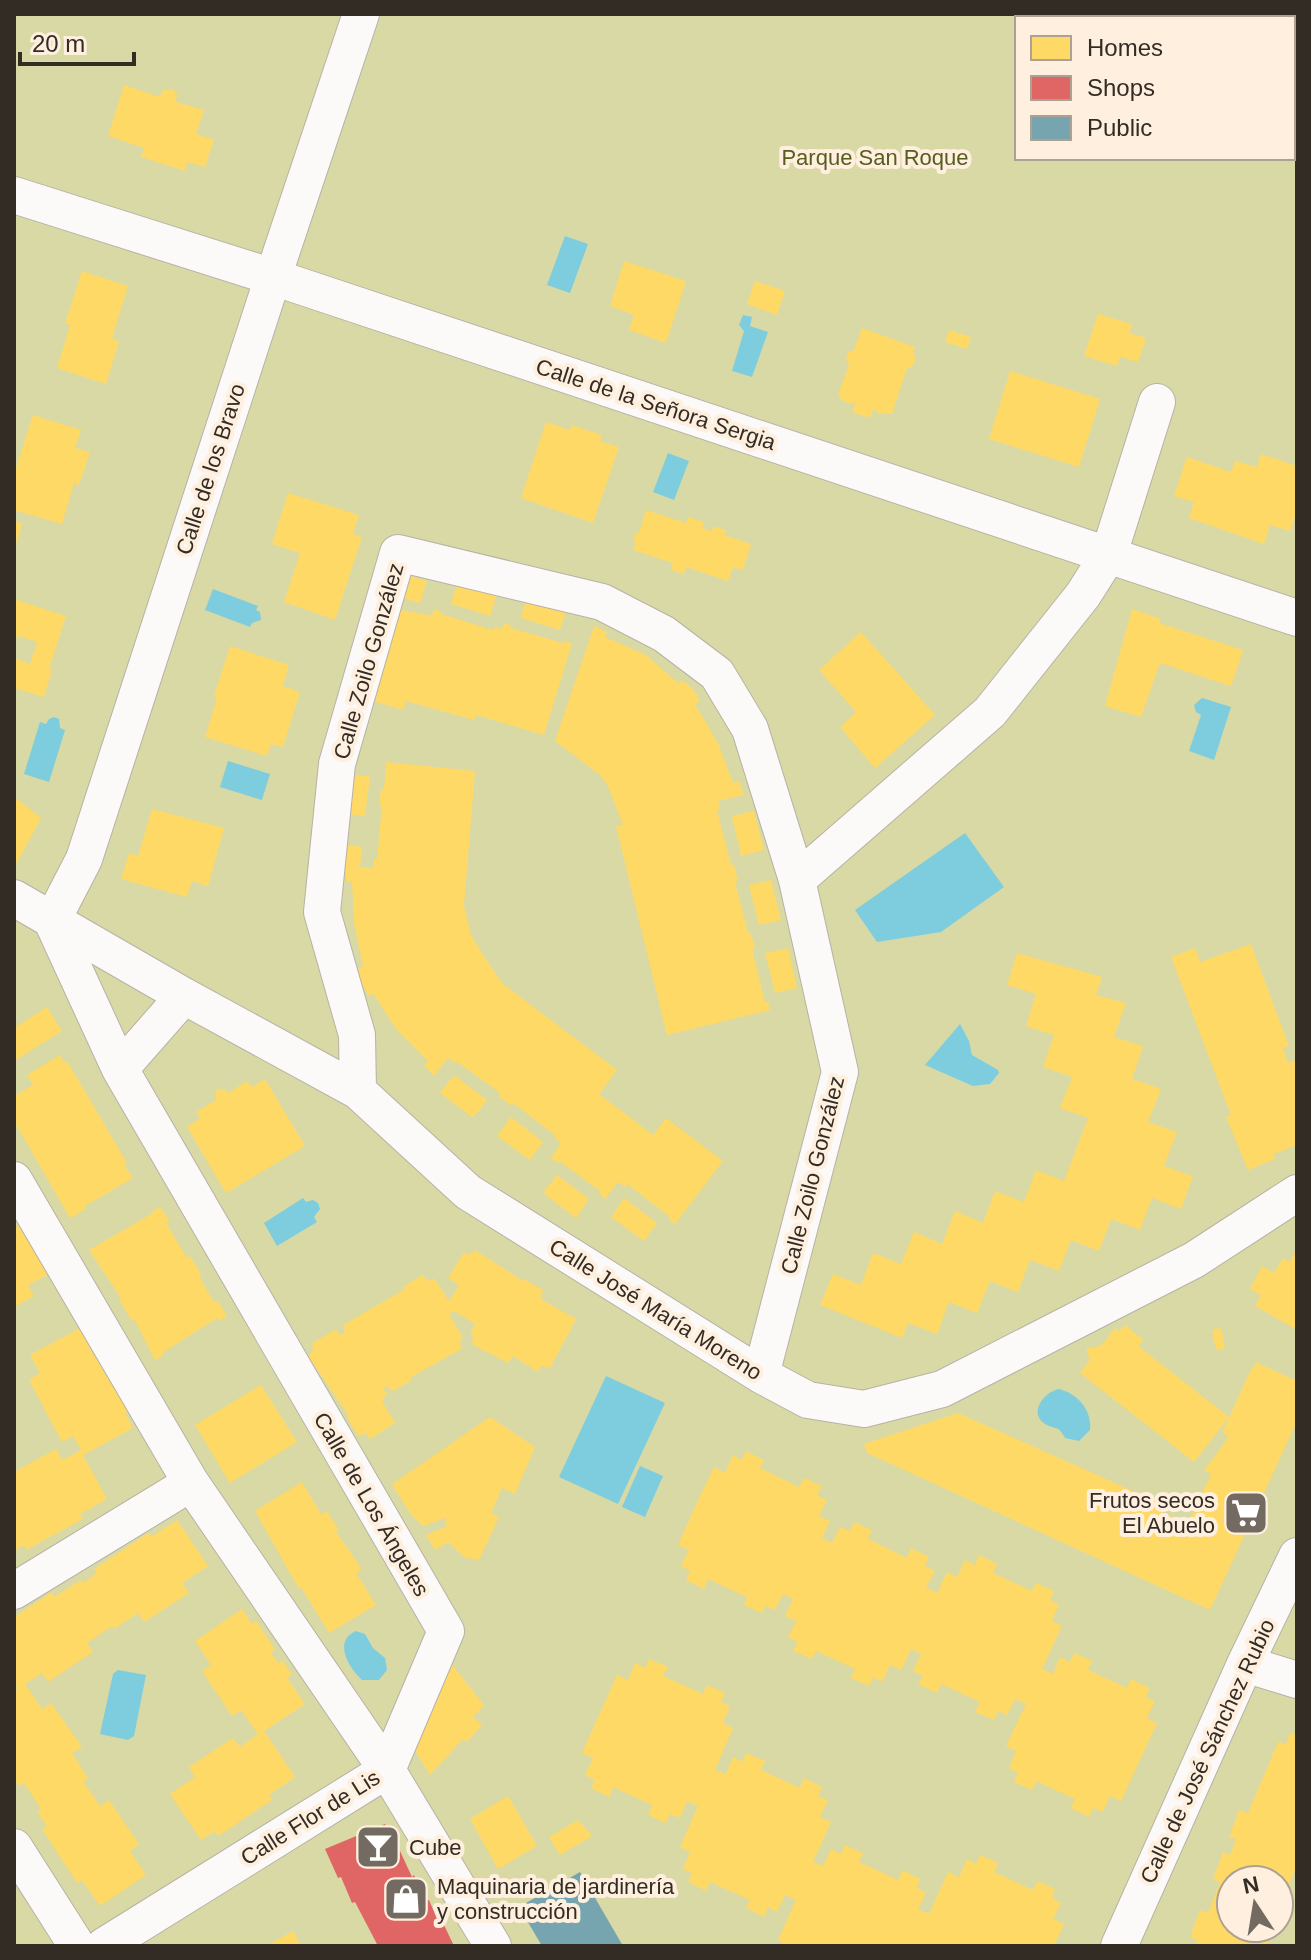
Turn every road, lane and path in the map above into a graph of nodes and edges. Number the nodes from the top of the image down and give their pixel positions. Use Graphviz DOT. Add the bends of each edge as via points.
graph roads {
  1 [pos="361,14"];
  2 [pos="14,195"];
  3 [pos="273,277"];
  4 [pos="1157,402"];
  5 [pos="1109,554"];
  6 [pos="1297,618"];
  7 [pos="797,880"];
  8 [pos="14,898"];
  9 [pos="52,921"];
  10 [pos="184,996"];
  11 [pos="120,1069"];
  12 [pos="358,1091"];
  13 [pos="16,1187"];
  14 [pos="1297,1193"];
  15 [pos="761,1375"];
  16 [pos="191,1483"];
  17 [pos="1297,1556"];
  18 [pos="14,1591"];
  19 [pos="1245,1664"];
  20 [pos="1297,1680"];
  21 [pos="387,1770"];
  22 [pos="14,1847"];
  23 [pos="77,1946"];
  24 [pos="104,1946"];
  25 [pos="493,1946"];
  26 [pos="1119,1946"];
  1 -- 3 [label="street, Calle de los Bravo"];
  2 -- 3 [label="street, Calle de la Señora Sergia"];
  3 -- 5 [label="street, Calle de la Señora Sergia"];
  3 -- 9 [label="street, Calle de los Bravo" via="84,859"];
  4 -- 5 [label="street"];
  5 -- 6 [label="street, Calle de la Señora Sergia"];
  5 -- 7 [label="street" via="990,712"];
  7 -- 12 [label="street, Calle Zoilo González" via="750,729 717,674 664,634 602,602 398,553 337,764 322,912 357,1035"];
  7 -- 15 [label="street, Calle Zoilo González" via="840,1072"];
  8 -- 9 [label="street"];
  9 -- 10 [label="street, Calle José María Moreno"];
  9 -- 11 [label="street, Calle de Los Ángeles"];
  10 -- 11 [label="street"];
  10 -- 12 [label="street, Calle José María Moreno"];
  11 -- 21 [label="street, Calle de Los Ángeles" via="446,1631"];
  12 -- 15 [label="street, Calle José María Moreno" via="468,1192"];
  13 -- 16 [label="street, Calle Flor de Lis"];
  14 -- 15 [label="street, Calle José María Moreno" via="1194,1260 942,1389 864,1409 808,1400"];
  16 -- 18 [label="street"];
  16 -- 21 [label="street, Calle Flor de Lis"];
  17 -- 19 [label="street, Calle de José Sánchez Rubio"];
  19 -- 20 [label="street"];
  19 -- 26 [label="street, Calle de José Sánchez Rubio"];
  21 -- 24 [label="street, Calle Flor de Lis"];
  21 -- 25 [label="street"];
  22 -- 23 [label="street"];
}
